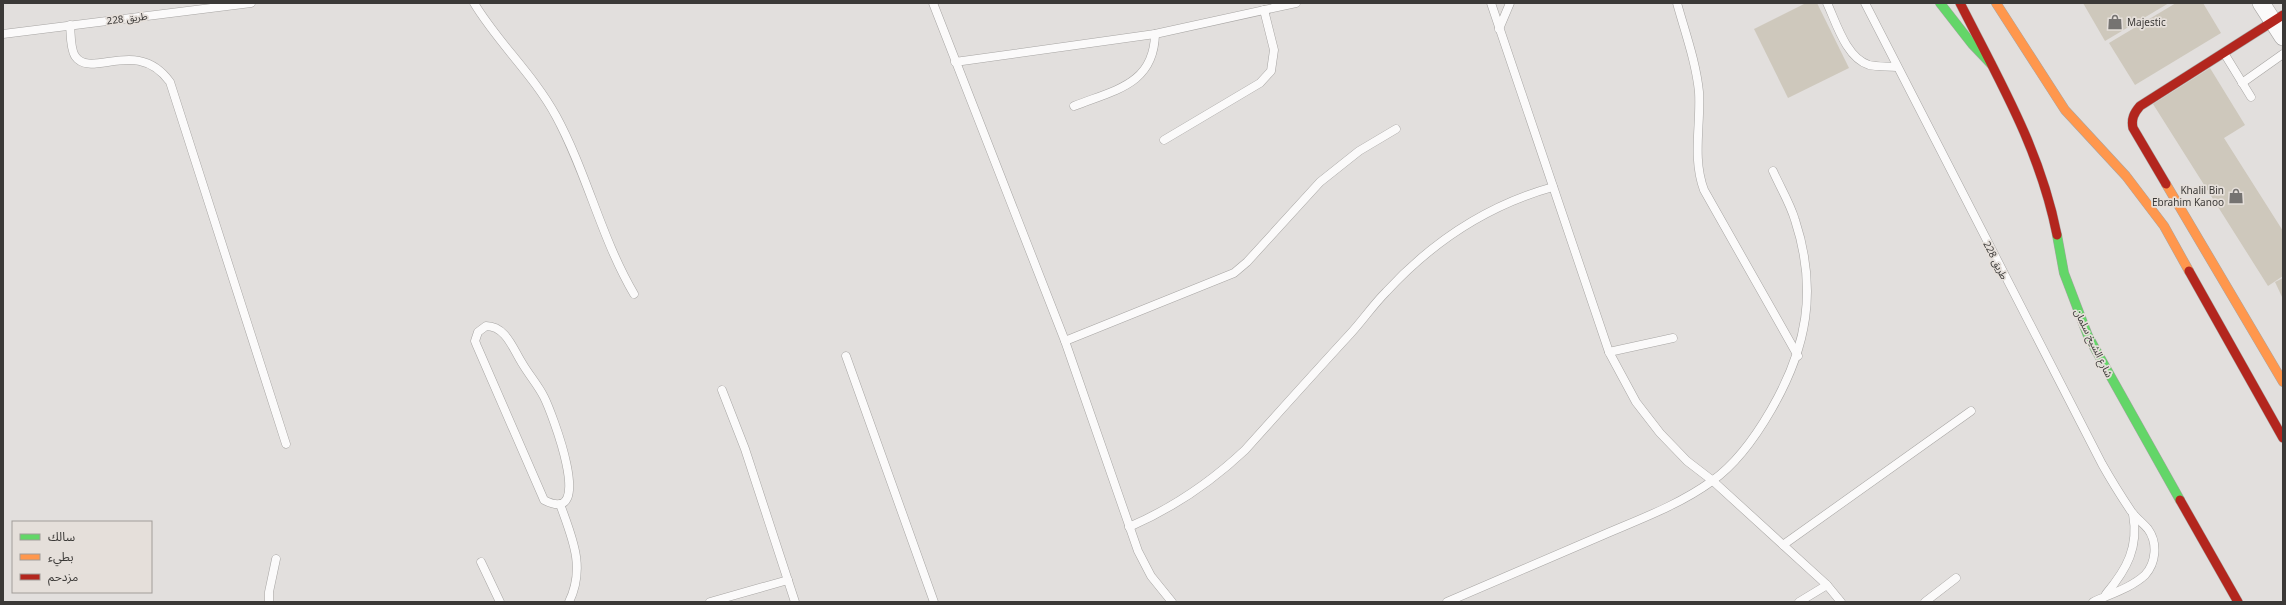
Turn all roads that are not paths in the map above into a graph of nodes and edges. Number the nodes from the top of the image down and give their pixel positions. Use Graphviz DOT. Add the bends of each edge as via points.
graph roads {
  1 [pos="250,3"];
  2 [pos="474,3"];
  3 [pos="932,3"];
  4 [pos="1296,3"];
  5 [pos="1491,3"];
  6 [pos="1510,3"];
  7 [pos="1677,3"];
  8 [pos="1827,3"];
  9 [pos="1865,3"];
  10 [pos="1940,3"];
  11 [pos="1960,3"];
  12 [pos="1996,3"];
  13 [pos="2261,3"];
  14 [pos="1264,10"];
  15 [pos="2278,18"];
  16 [pos="70,25"];
  17 [pos="1499,29"];
  18 [pos="3,34"];
  19 [pos="1155,34"];
  20 [pos="2283,37"];
  21 [pos="2224,53"];
  22 [pos="2283,54"];
  23 [pos="955,62"];
  24 [pos="1991,64"];
  25 [pos="1897,66"];
  26 [pos="2242,83"];
  27 [pos="2251,97"];
  28 [pos="1074,106"];
  29 [pos="1396,129"];
  30 [pos="1164,140"];
  31 [pos="1773,171"];
  32 [pos="1553,187"];
  33 [pos="634,294"];
  34 [pos="1673,338"];
  35 [pos="1065,341"];
  36 [pos="1609,352"];
  37 [pos="846,356"];
  38 [pos="1798,356"];
  39 [pos="2283,382"];
  40 [pos="722,390"];
  41 [pos="1970,411"];
  42 [pos="2283,438"];
  43 [pos="286,444"];
  44 [pos="1713,481"];
  45 [pos="560,504"];
  46 [pos="2133,514"];
  47 [pos="1129,527"];
  48 [pos="1783,545"];
  49 [pos="276,559"];
  50 [pos="481,562"];
  51 [pos="1956,578"];
  52 [pos="788,580"];
  53 [pos="1827,585"];
  54 [pos="2104,596"];
  55 [pos="269,602"];
  56 [pos="500,602"];
  57 [pos="569,602"];
  58 [pos="710,602"];
  59 [pos="795,602"];
  60 [pos="934,602"];
  61 [pos="1172,602"];
  62 [pos="1447,602"];
  63 [pos="1799,602"];
  64 [pos="1841,602"];
  65 [pos="1925,602"];
  66 [pos="2094,602"];
  67 [pos="2238,602"];
  1 -- 16 [label="lane, طريق 228"];
  2 -- 33 [label="lane" via="496,36 529,73 556,116 615,258"];
  3 -- 23 [label="lane"];
  4 -- 14 [label="lane"];
  5 -- 17 [label="lane"];
  6 -- 17 [label="lane"];
  7 -- 38 [label="lane" via="1699,91 1700,178"];
  8 -- 25 [label="lane" via="1849,48 1858,58 1869,65"];
  9 -- 25 [label="lane, طريق 228"];
  10 -- 24 [label="main road"];
  11 -- 24 [label="main road, شارع الشيخ سلمان"];
  12 -- 42 [label="main road" via="2065,110 2126,176 2164,226"];
  13 -- 15 [label="street"];
  14 -- 19 [label="lane"];
  14 -- 30 [label="lane" via="1274,50 1271,71 1260,83"];
  15 -- 20 [label="street"];
  15 -- 21 [label="main road"];
  16 -- 18 [label="lane, طريق 228"];
  16 -- 43 [label="lane" via="73,52 81,62 90,64 140,60 156,67 170,82"];
  17 -- 32 [label="lane"];
  19 -- 23 [label="lane"];
  19 -- 28 [label="lane" via="1155,51 1148,67 1137,79"];
  21 -- 26 [label="lane"];
  21 -- 39 [label="main road" via="2140,106 2133,115 2133,128"];
  22 -- 26 [label="lane"];
  23 -- 35 [label="lane"];
  24 -- 67 [label="main road, شارع الشيخ سلمان" via="2037,160 2064,273 2088,336"];
  25 -- 46 [label="lane, طريق 228" via="2098,458"];
  26 -- 27 [label="lane"];
  29 -- 35 [label="lane" via="1359,151 1320,182 1234,273"];
  31 -- 38 [label="lane" via="1795,219 1804,253 1808,287 1806,322"];
  32 -- 36 [label="lane"];
  32 -- 47 [label="lane" via="1490,210 1423,256 1385,292 1348,336 1228,466 1184,498"];
  34 -- 36 [label="lane"];
  35 -- 47 [label="lane"];
  36 -- 44 [label="lane" via="1636,402 1660,433 1687,461"];
  37 -- 60 [label="lane"];
  38 -- 44 [label="lane" via="1784,388 1763,423 1743,451"];
  40 -- 52 [label="lane" via="745,449"];
  41 -- 48 [label="lane"];
  44 -- 48 [label="lane"];
  44 -- 62 [label="lane" via="1676,504"];
  45 -- 45 [label="lane" via="567,499 570,483 563,449 550,410 510,340 496,328 486,326 478,332 475,341 477,346 544,500"];
  45 -- 57 [label="lane" via="578,562 578,576"];
  46 -- 54 [label="lane" via="2134,550 2123,573"];
  46 -- 54 [label="lane, طريق 228" via="2149,531 2154,542 2151,566 2145,575 2136,581"];
  47 -- 61 [label="lane" via="1151,576"];
  48 -- 53 [label="lane"];
  49 -- 55 [label="lane"];
  50 -- 56 [label="lane"];
  51 -- 65 [label="lane"];
  52 -- 58 [label="lane"];
  52 -- 59 [label="lane"];
  53 -- 63 [label="lane"];
  53 -- 64 [label="lane"];
  54 -- 66 [label="lane"];
}
